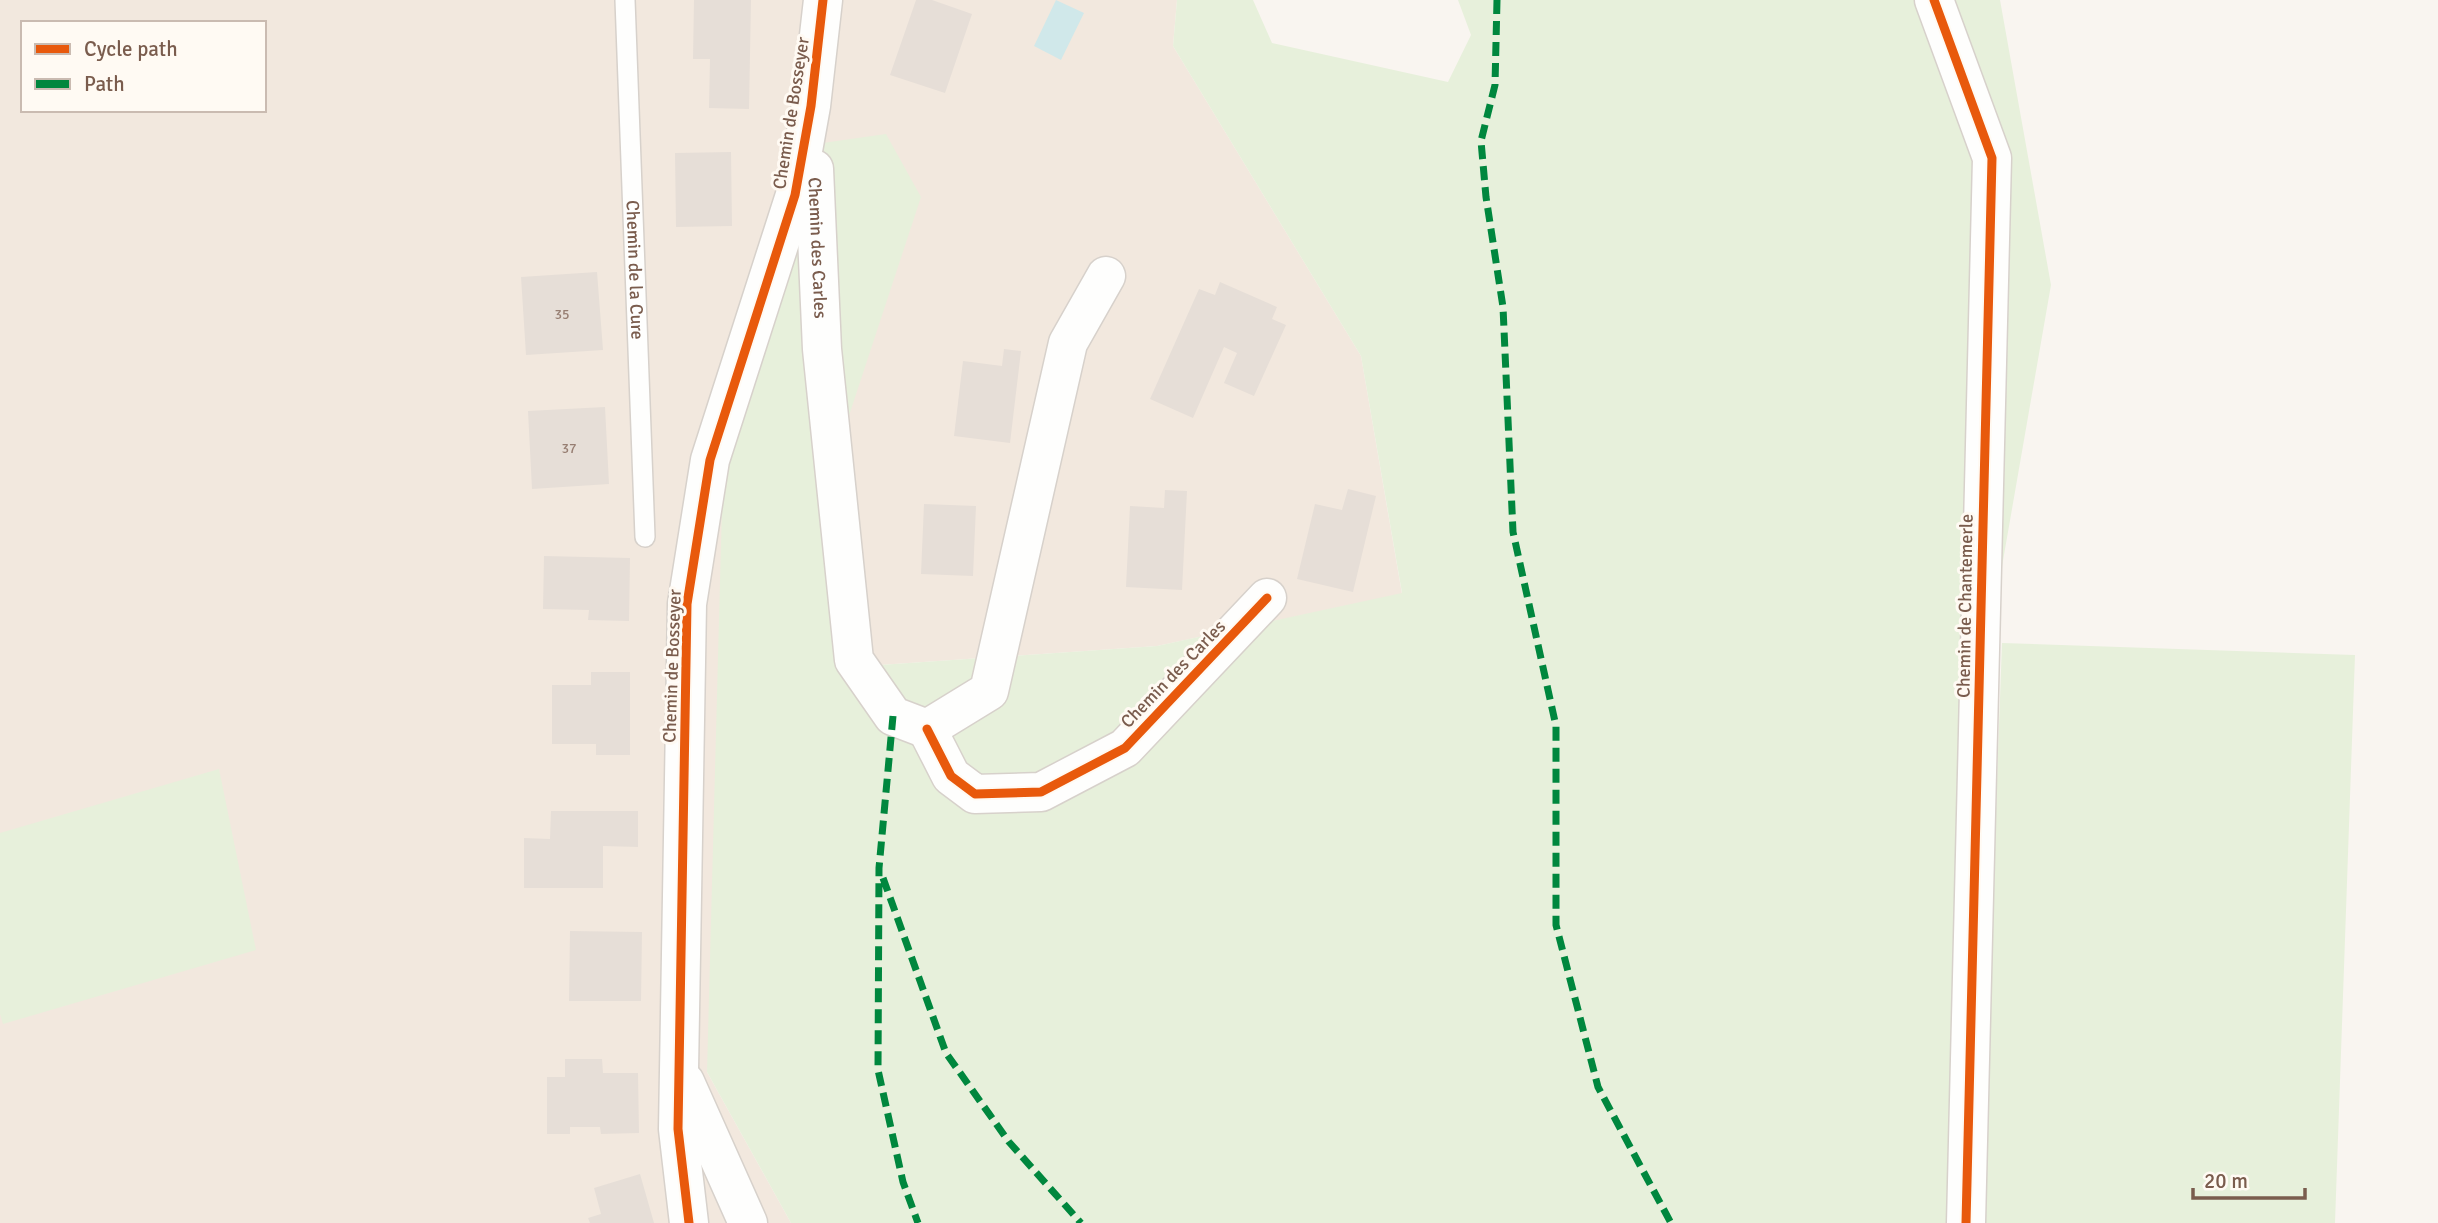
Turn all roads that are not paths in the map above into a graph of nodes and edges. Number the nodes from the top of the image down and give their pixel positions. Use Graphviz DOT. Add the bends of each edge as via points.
graph roads {
  1 [pos="625,0"];
  2 [pos="823,0"];
  3 [pos="1934,0"];
  4 [pos="811,106"];
  5 [pos="1106,276"];
  6 [pos="645,537"];
  7 [pos="1267,598"];
  8 [pos="927,729"];
  9 [pos="680,1071"];
  10 [pos="689,1223"];
  11 [pos="748,1223"];
  12 [pos="1966,1223"];
  1 -- 6 [label="lane, Chemin de la Cure"];
  2 -- 4 [label="street, Chemin de Bosseyer"];
  3 -- 12 [label="street, Chemin de Chantemerle" via="1992,158"];
  4 -- 8 [label="street, Chemin des Carles" via="822,349 854,660 893,716"];
  4 -- 9 [label="street, Chemin de Bosseyer" via="795,195 710,460 687,604"];
  5 -- 8 [label="street" via="1068,343 989,691"];
  7 -- 8 [label="street, Chemin des Carles" via="1125,748 1041,792 975,794 951,776"];
  9 -- 10 [label="street, Chemin de Bosseyer" via="678,1129"];
  9 -- 11 [label="street"];
}
